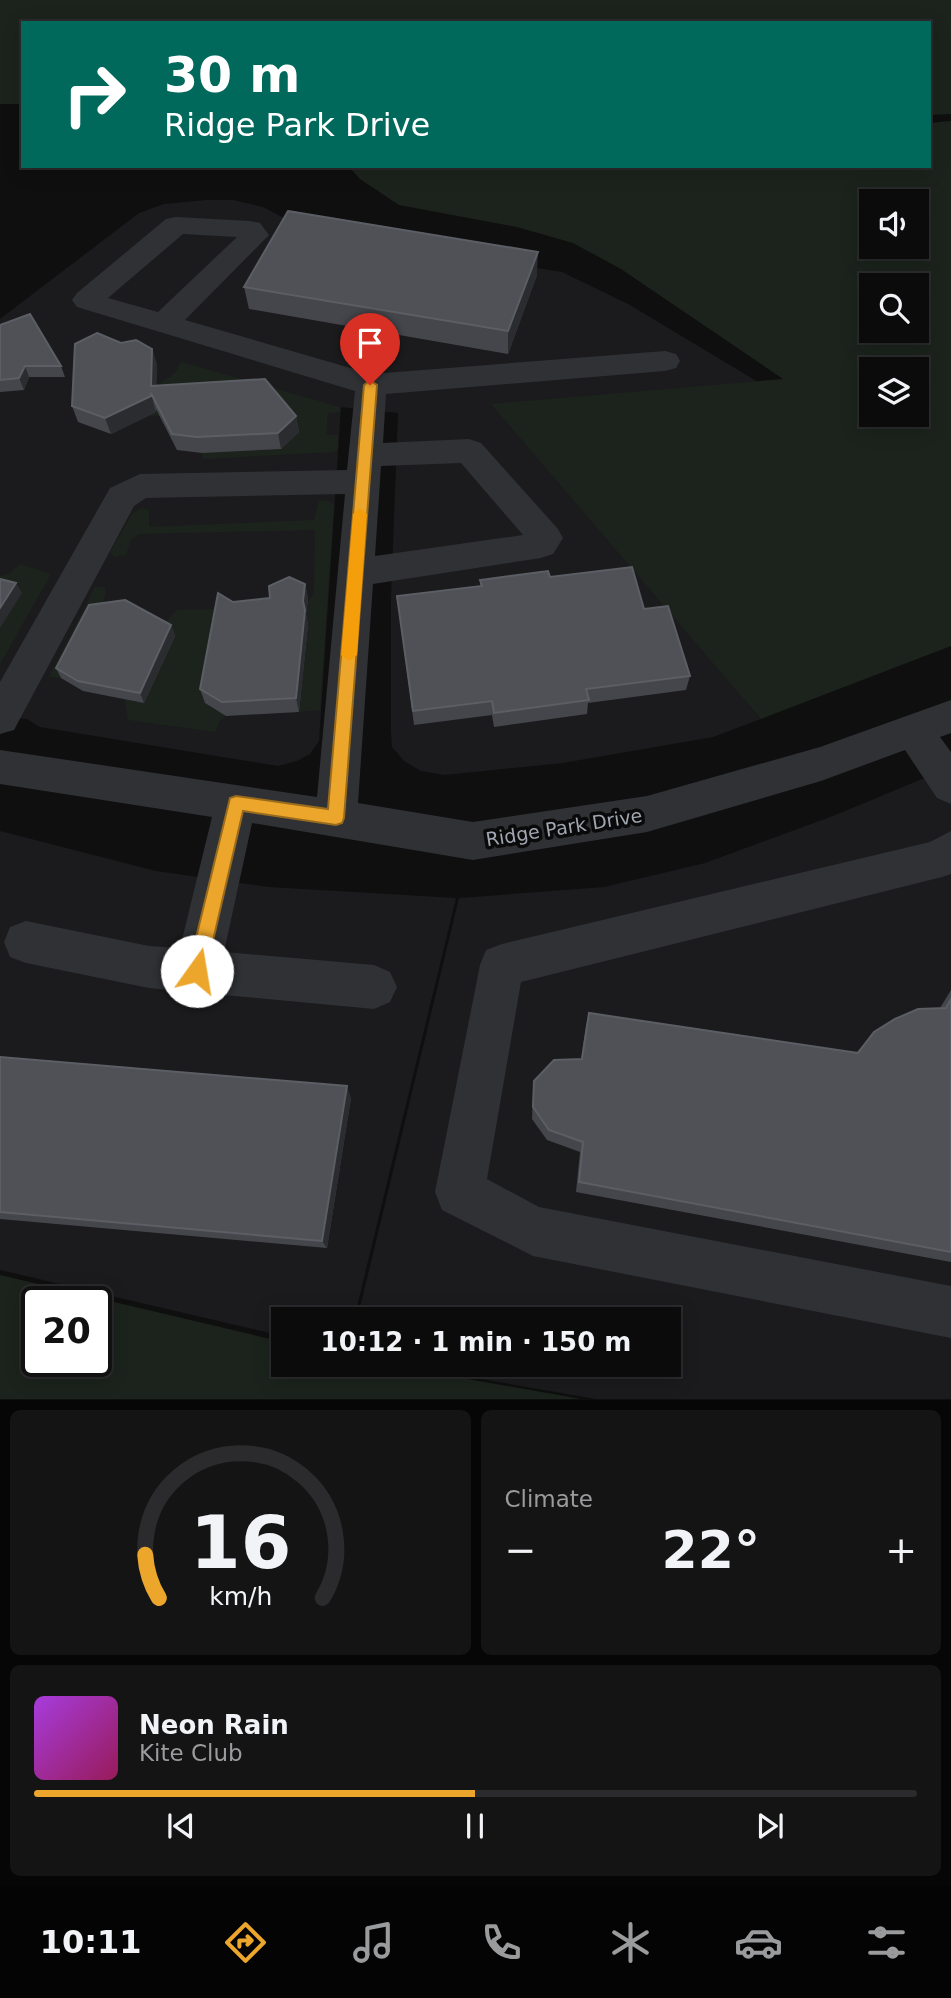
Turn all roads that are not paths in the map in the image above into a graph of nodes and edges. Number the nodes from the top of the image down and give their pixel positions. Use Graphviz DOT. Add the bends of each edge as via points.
graph roads {
  1 [pos="164,324"];
  2 [pos="665,361"];
  3 [pos="370,385"];
  4 [pos="364,468"];
  5 [pos="355,573"];
  6 [pos="951,716"];
  7 [pos="0,718"];
  8 [pos="914,730"];
  9 [pos="0,767"];
  10 [pos="951,786"];
  11 [pos="236,803"];
  12 [pos="336,818"];
  13 [pos="951,850"];
  14 [pos="26,942"];
  15 [pos="197,971"];
  16 [pos="374,987"];
  17 [pos="951,1312"];
  1 -- 1 [label="street" via="89,302 87,297 176,225 255,232"];
  1 -- 3 [label="street"];
  2 -- 3 [label="street"];
  3 -- 4 [label="street"];
  4 -- 5 [label="street"];
  4 -- 5 [label="street" via="469,451 546,538 541,545"];
  4 -- 7 [label="street" via="130,491 122,497"];
  5 -- 12 [label="street"];
  6 -- 8 [label="street, Ridge Park Drive"];
  8 -- 10 [label="street"];
  8 -- 12 [label="street, Ridge Park Drive" via="821,764 647,814 473,841"];
  9 -- 11 [label="street, Ridge Park Drive"];
  11 -- 12 [label="street, Ridge Park Drive"];
  11 -- 15 [label="street"];
  13 -- 17 [label="street" via="942,858 502,965 460,1192 533,1231"];
  14 -- 15 [label="street" via="149,967"];
  15 -- 16 [label="street"];
}
